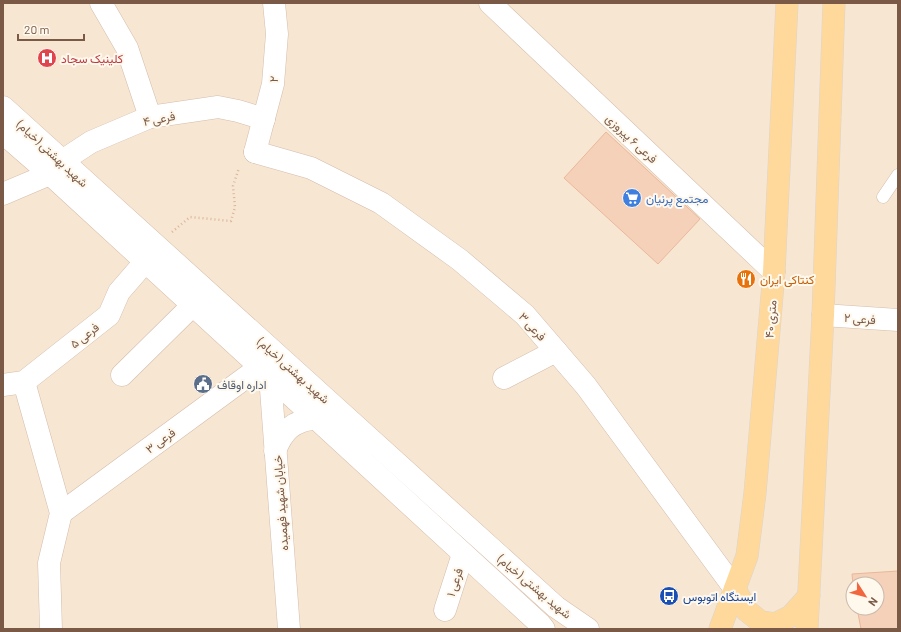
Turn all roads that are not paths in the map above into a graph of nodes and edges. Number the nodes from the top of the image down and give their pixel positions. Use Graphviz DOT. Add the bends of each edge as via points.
graph roads {
  1 [pos="101,3"];
  2 [pos="274,3"];
  3 [pos="490,3"];
  4 [pos="787,3"];
  5 [pos="834,3"];
  6 [pos="3,106"];
  7 [pos="150,117"];
  8 [pos="264,119"];
  9 [pos="3,133"];
  10 [pos="255,152"];
  11 [pos="56,167"];
  12 [pos="898,175"];
  13 [pos="3,194"];
  14 [pos="883,197"];
  15 [pos="151,254"];
  16 [pos="774,272"];
  17 [pos="193,305"];
  18 [pos="823,315"];
  19 [pos="898,320"];
  20 [pos="556,351"];
  21 [pos="265,371"];
  22 [pos="122,375"];
  23 [pos="504,378"];
  24 [pos="13,383"];
  25 [pos="316,418"];
  26 [pos="276,451"];
  27 [pos="61,514"];
  28 [pos="463,554"];
  29 [pos="735,589"];
  30 [pos="809,596"];
  31 [pos="445,610"];
  32 [pos="51,629"];
  33 [pos="289,629"];
  34 [pos="544,629"];
  35 [pos="588,629"];
  36 [pos="720,629"];
  37 [pos="807,629"];
  1 -- 7 [label="street" via="127,48"];
  2 -- 8 [label="street, ۲" via="277,34 273,84"];
  3 -- 16 [label="street, فرعی ۶ پیروزی"];
  4 -- 16 [label="main road, ۴۰ متری"];
  5 -- 18 [label="main road"];
  6 -- 11 [label="street, شهید بهشتی (خیام)"];
  7 -- 8 [label="street, فرعی ۴" via="218,107"];
  7 -- 11 [label="street, فرعی ۴" via="91,142"];
  8 -- 10 [label="street, ۲"];
  9 -- 11 [label="street, شهید بهشتی (خیام)"];
  10 -- 20 [label="street, فرعی ۳" via="311,168 381,203 460,260 525,315"];
  11 -- 13 [label="street, فرعی ۴"];
  11 -- 15 [label="street, شهید بهشتی (خیام)"];
  12 -- 14 [label="lane"];
  15 -- 17 [label="street, شهید بهشتی (خیام)"];
  15 -- 24 [label="street, فرعی ۵" via="119,292 109,315"];
  15 -- 35 [label="street, شهید بهشتی (خیام)" via="556,607"];
  16 -- 29 [label="main road, ۴۰ متری" via="755,493 747,556"];
  17 -- 21 [label="street, شهید بهشتی (خیام)"];
  17 -- 22 [label="street"];
  18 -- 19 [label="street, فرعی ۲"];
  18 -- 30 [label="main road"];
  20 -- 23 [label="street"];
  20 -- 29 [label="street, فرعی ۳" via="586,386"];
  21 -- 25 [label="street, شهید بهشتی (خیام)"];
  21 -- 26 [label="street, خیابان شهید فهمیده"];
  21 -- 27 [label="street, فرعی ۳"];
  24 -- 27 [label="street"];
  25 -- 26 [label="street" via="300,421 288,429 279,441"];
  25 -- 28 [label="street, شهید بهشتی (خیام)"];
  26 -- 33 [label="street, خیابان شهید فهمیده"];
  27 -- 32 [label="street" via="49,564"];
  28 -- 31 [label="street, فرعی ۱"];
  28 -- 34 [label="street, شهید بهشتی (خیام)"];
  29 -- 30 [label="main road" via="747,610 761,622 775,624 791,616"];
  29 -- 36 [label="main road, ۴۰ متری"];
  30 -- 37 [label="main road"];
}
